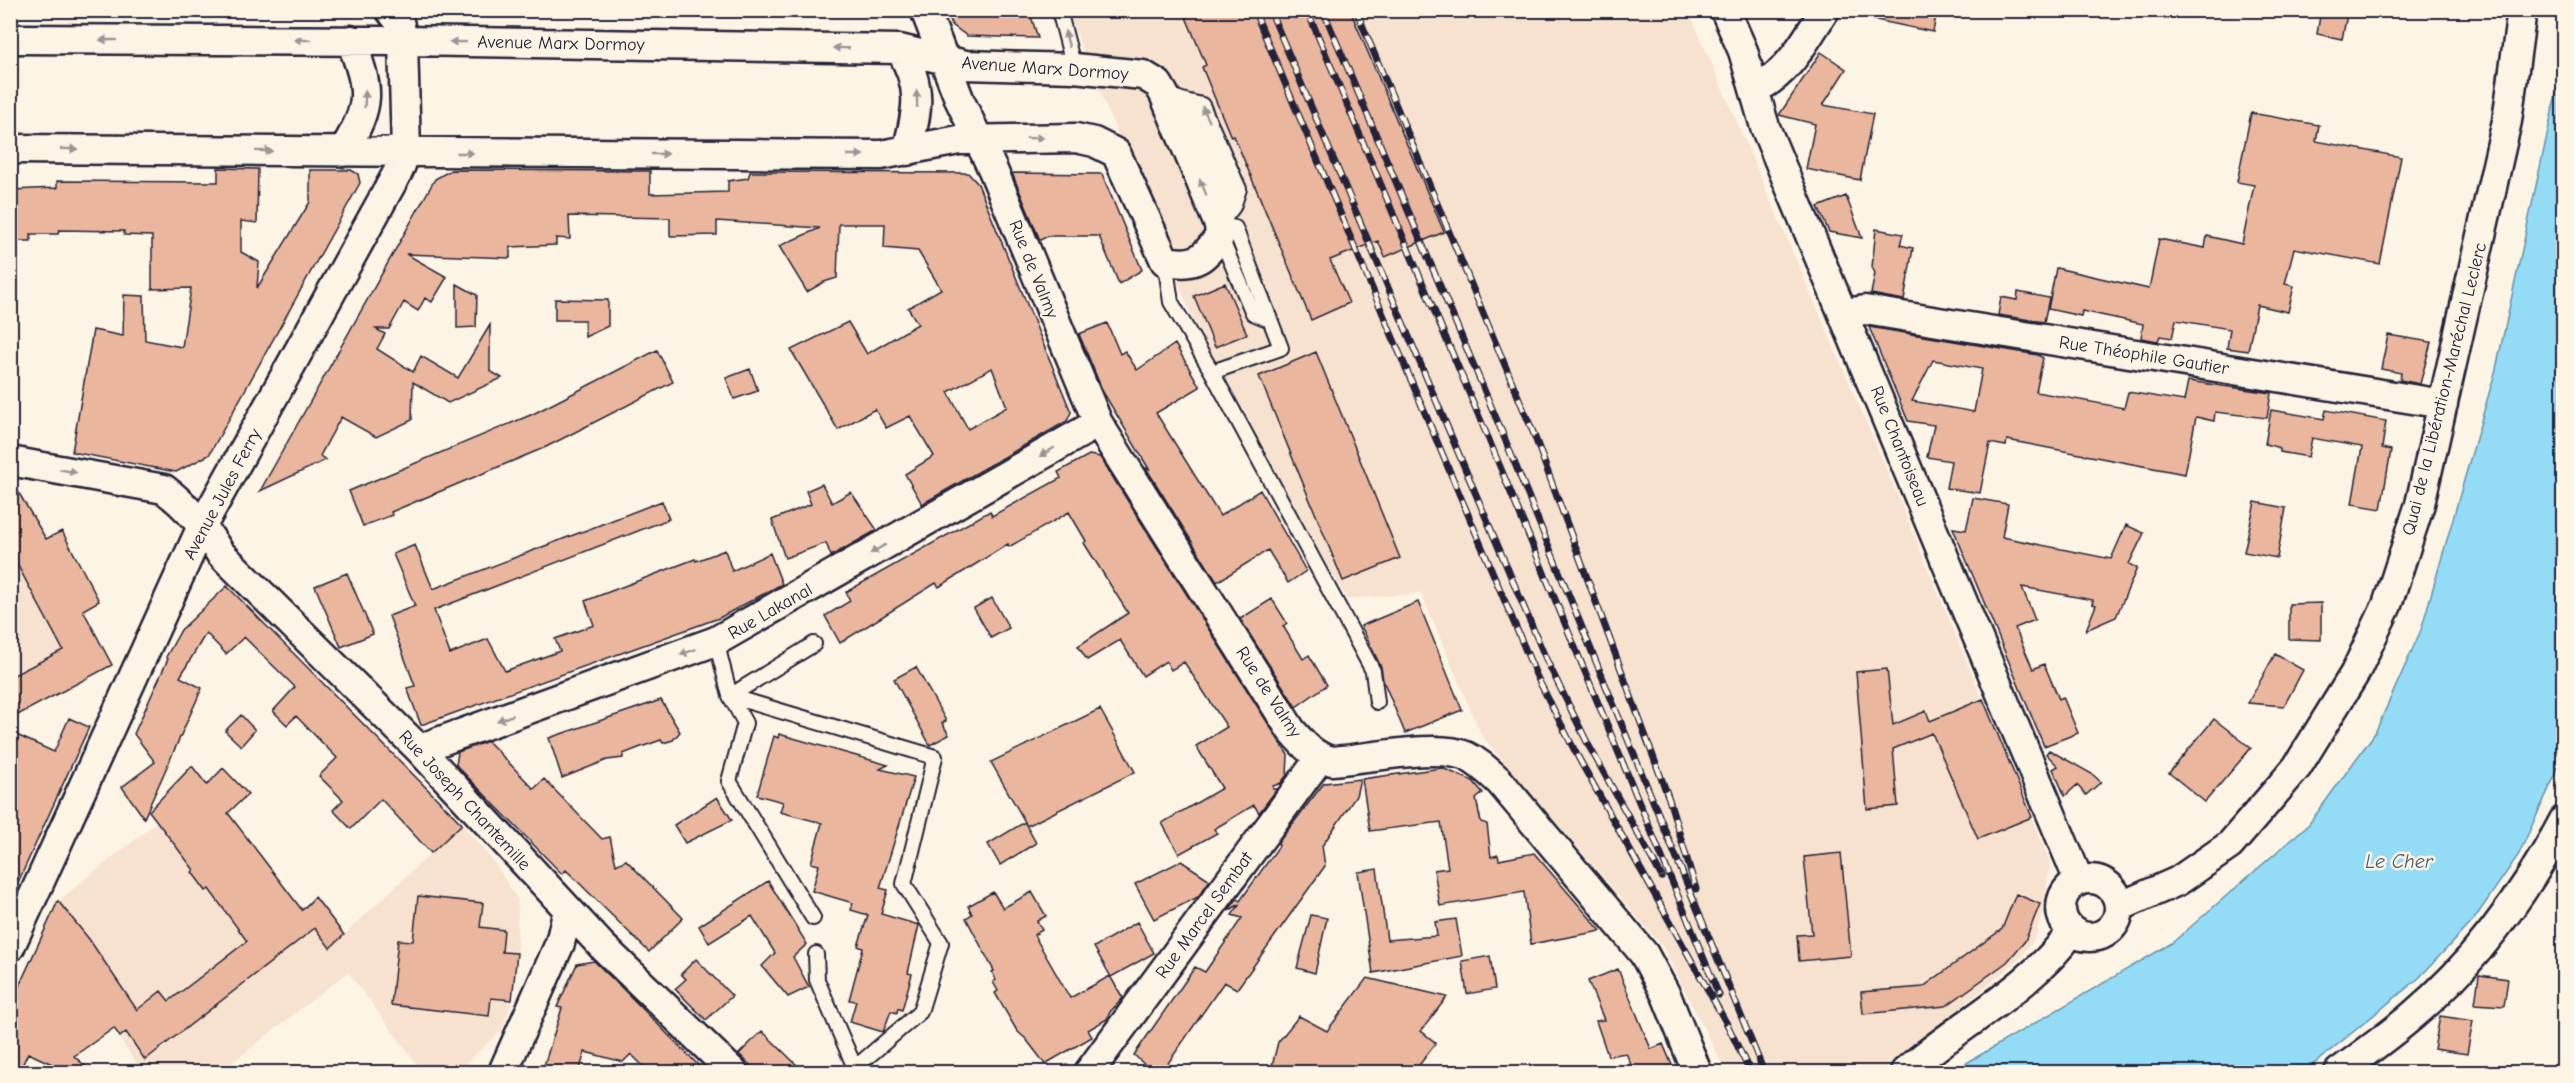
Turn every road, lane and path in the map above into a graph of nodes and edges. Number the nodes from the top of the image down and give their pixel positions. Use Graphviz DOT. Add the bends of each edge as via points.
graph roads {
  1 [pos="390,10"];
  2 [pos="925,10"];
  3 [pos="1059,10"];
  4 [pos="1725,10"];
  5 [pos="1825,10"];
  6 [pos="2522,10"];
  7 [pos="10,39"];
  8 [pos="351,40"];
  9 [pos="403,41"];
  10 [pos="900,49"];
  11 [pos="946,60"];
  12 [pos="1074,68"];
  13 [pos="1755,89"];
  14 [pos="977,140"];
  15 [pos="10,149"];
  16 [pos="907,151"];
  17 [pos="343,152"];
  18 [pos="406,152"];
  19 [pos="1224,223"];
  20 [pos="1165,261"];
  21 [pos="1845,313"];
  22 [pos="1212,372"];
  23 [pos="2443,404"];
  24 [pos="1098,423"];
  25 [pos="10,461"];
  26 [pos="203,524"];
  27 [pos="716,641"];
  28 [pos="814,644"];
  29 [pos="730,696"];
  30 [pos="1377,702"];
  31 [pos="419,749"];
  32 [pos="1320,758"];
  33 [pos="2564,820"];
  34 [pos="2079,881"];
  35 [pos="2119,906"];
  36 [pos="568,909"];
  37 [pos="813,918"];
  38 [pos="2072,931"];
  39 [pos="10,947"];
  40 [pos="816,954"];
  41 [pos="852,1070"];
  42 [pos="502,1071"];
  43 [pos="733,1072"];
  44 [pos="1089,1072"];
  45 [pos="1697,1072"];
  46 [pos="1905,1072"];
  47 [pos="2339,1072"];
  1 -- 9 [label="street, Avenue Jules Ferry" via="399,21"];
  2 -- 11 [label="street, Rue de Valmy"];
  12 -- 3 [label="lane, one-way"];
  4 -- 13 [label="street, Rue Chantoiseau"];
  5 -- 13 [label="street" via="1787,67 1770,83"];
  6 -- 23 [label="street, Quai de la Libération-Maréchal Leclerc" via="2507,120"];
  8 -- 7 [label="street, Avenue Marx Dormoy, one-way"];
  8 -- 9 [label="street, Avenue Marx Dormoy"];
  17 -- 8 [label="street, one-way" via="366,104 365,78"];
  10 -- 9 [label="street, Avenue Marx Dormoy, one-way"];
  9 -- 18 [label="street, Avenue Jules Ferry"];
  10 -- 11 [label="street, Avenue Marx Dormoy"];
  16 -- 10 [label="street, one-way" via="918,101 910,66"];
  11 -- 12 [label="street, Avenue Marx Dormoy" via="999,68"];
  11 -- 14 [label="street, Rue de Valmy"];
  19 -- 12 [label="street, Avenue Marx Dormoy, one-way" via="1175,97 1143,75"];
  13 -- 21 [label="street, Rue Chantoiseau" via="1766,127"];
  14 -- 16 [label="street"];
  14 -- 20 [label="street, one-way" via="1076,138 1116,153"];
  14 -- 24 [label="street, Rue de Valmy"];
  15 -- 17 [label="street, one-way"];
  18 -- 16 [label="street, one-way" via="881,155"];
  17 -- 18 [label="street"];
  18 -- 26 [label="street, Avenue Jules Ferry"];
  19 -- 20 [label="street" via="1198,261"];
  19 -- 22 [label="lane" via="1253,313 1270,320 1281,348"];
  20 -- 22 [label="lane" via="1171,302"];
  21 -- 23 [label="street, Rue Théophile Gautier" via="1865,309"];
  21 -- 34 [label="street, Rue Chantoiseau"];
  22 -- 30 [label="lane" via="1373,671"];
  23 -- 35 [label="street, Quai de la Libération-Maréchal Leclerc" via="2420,504 2387,605 2355,673 2297,767 2230,845 2178,881"];
  24 -- 27 [label="street, Rue Lakanal, one-way"];
  24 -- 32 [label="street, Rue de Valmy" via="1291,730"];
  25 -- 26 [label="street, Rue Joseph Chantemille, one-way" via="164,489"];
  26 -- 31 [label="street, Rue Joseph Chantemille" via="220,553"];
  26 -- 39 [label="street, Avenue Jules Ferry"];
  27 -- 29 [label="lane"];
  27 -- 31 [label="street, Rue Lakanal, one-way"];
  28 -- 29 [label="lane"];
  29 -- 37 [label="lane" via="745,723 729,781"];
  29 -- 41 [label="lane" via="934,757 904,884 941,943 920,1012"];
  31 -- 36 [label="street, Rue Joseph Chantemille"];
  32 -- 44 [label="street, Rue Marcel Sembat"];
  32 -- 45 [label="street" via="1332,761 1442,751 1465,756 1483,767 1500,782 1644,954 1666,995"];
  33 -- 47 [label="street" via="2539,866 2461,970 2413,1016"];
  34 -- 35 [label="street" via="2106,884"];
  34 -- 38 [label="street" via="2066,892 2061,908"];
  35 -- 38 [label="street" via="2114,924 2099,936"];
  36 -- 42 [label="street" via="560,943"];
  36 -- 43 [label="street, Rue Joseph Chantemille"];
  38 -- 46 [label="street" via="2038,970"];
  40 -- 41 [label="lane" via="818,980"];
}
